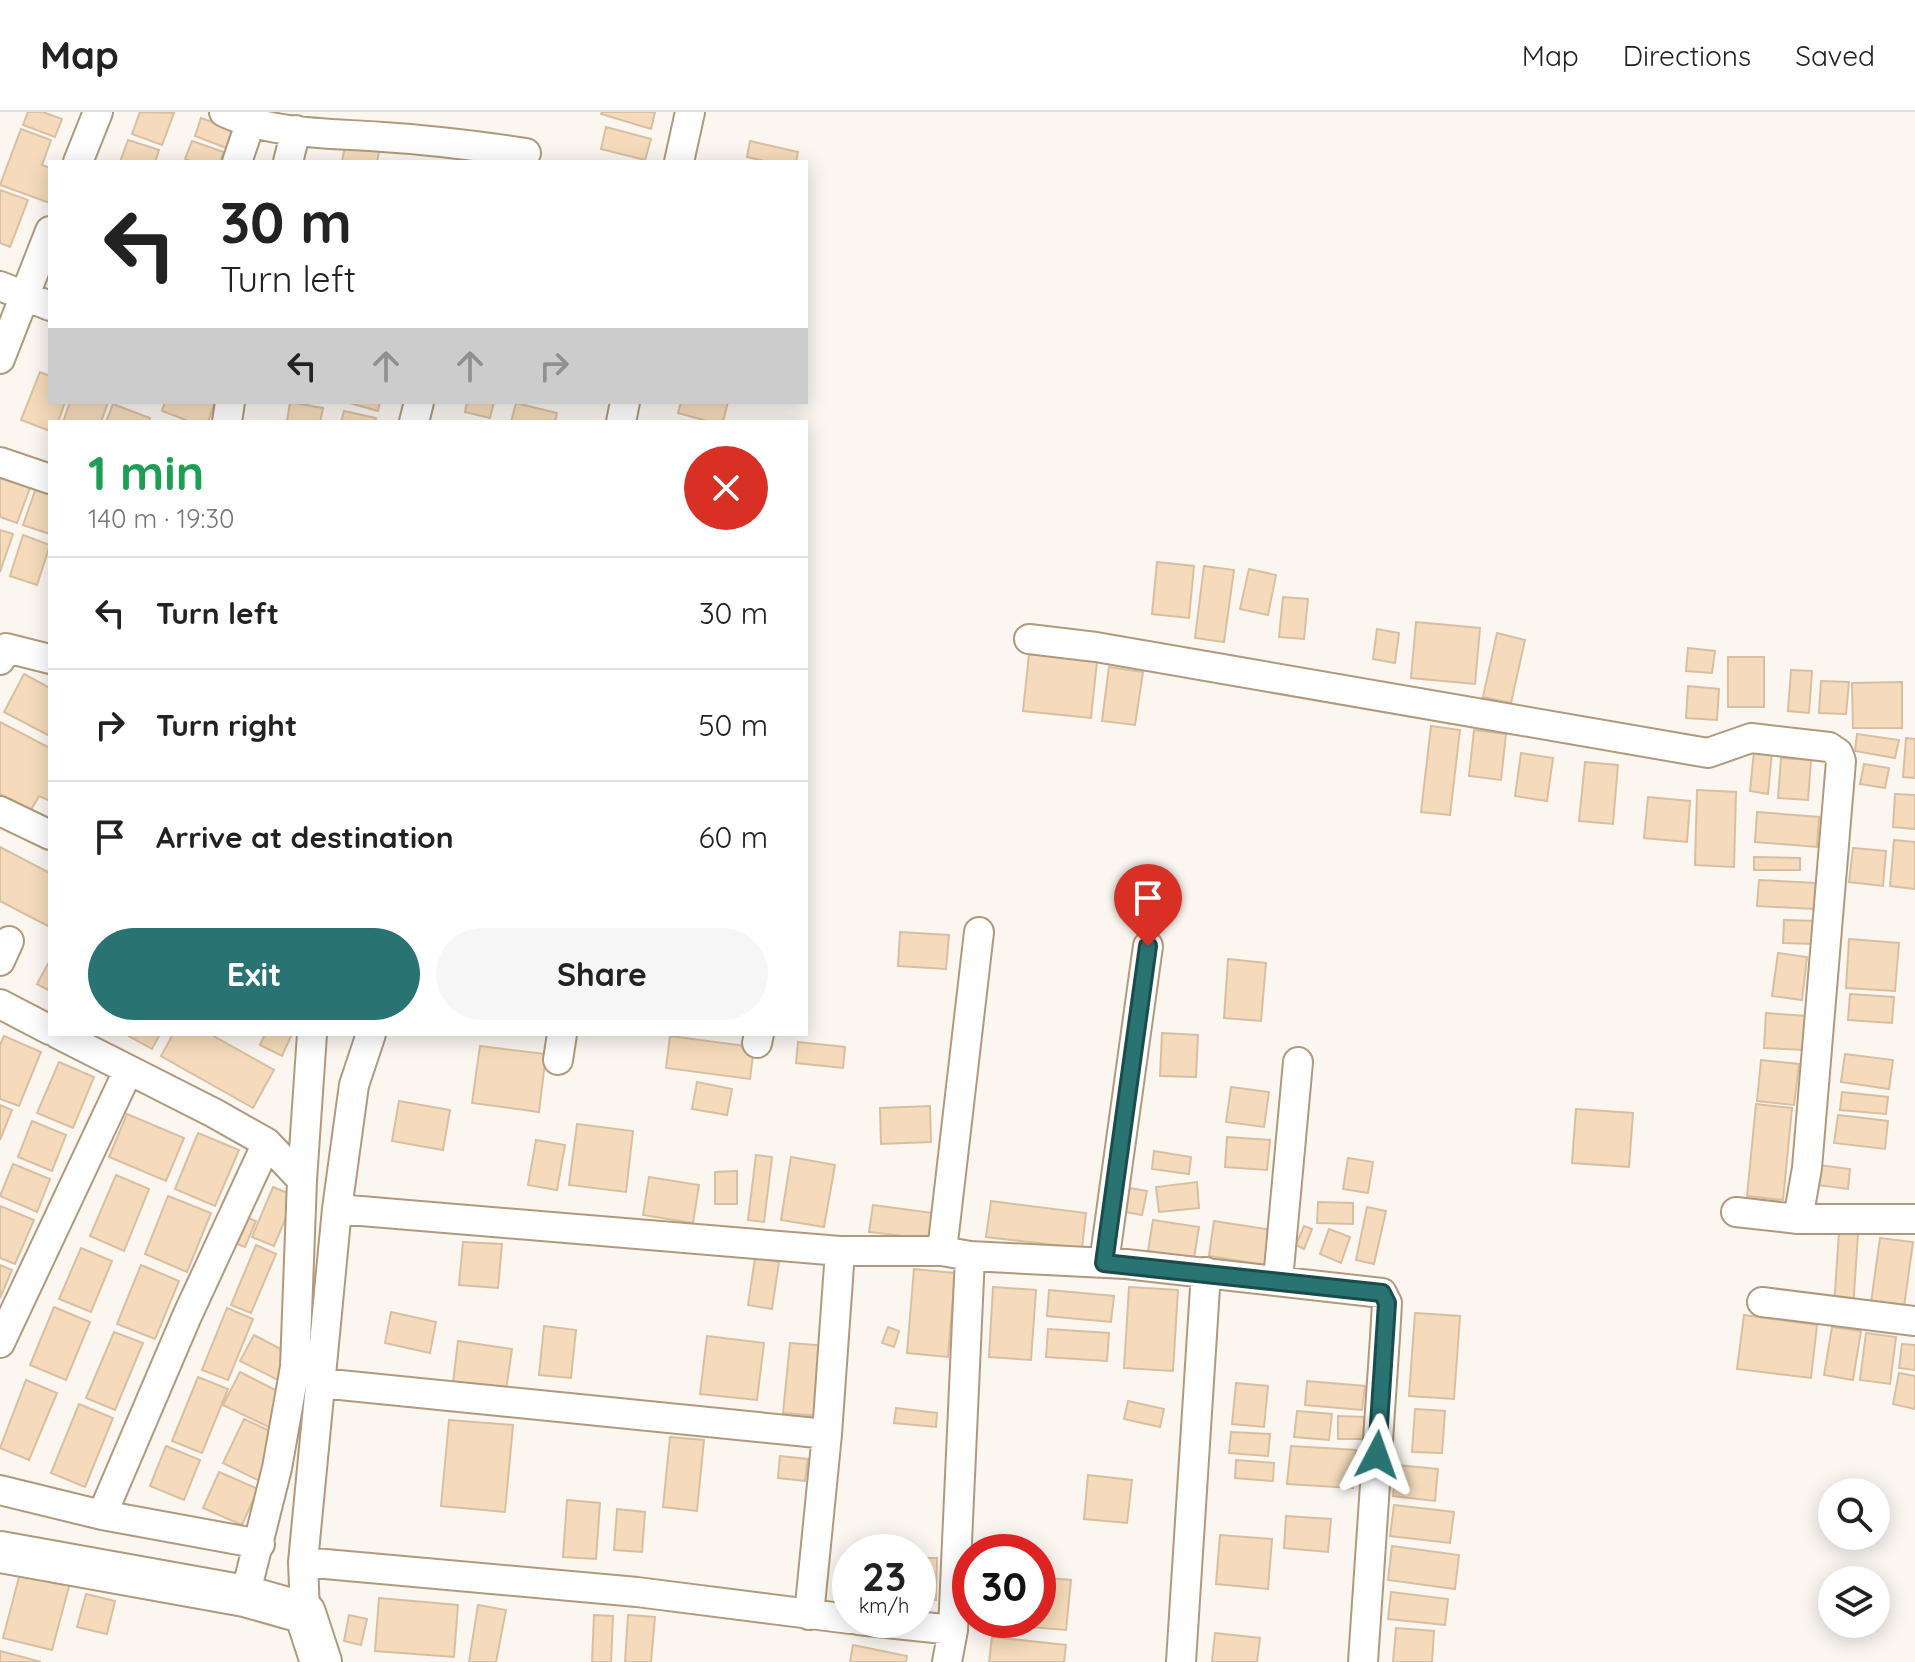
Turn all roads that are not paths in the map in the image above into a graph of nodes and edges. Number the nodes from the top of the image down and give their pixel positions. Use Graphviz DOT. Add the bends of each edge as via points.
graph roads {
  1 [pos="98,112"];
  2 [pos="224,112"];
  3 [pos="690,112"];
  4 [pos="250,124"];
  5 [pos="296,130"];
  6 [pos="453,152"];
  7 [pos="526,153"];
  8 [pos="79,160"];
  9 [pos="238,160"];
  10 [pos="288,160"];
  11 [pos="679,160"];
  12 [pos="48,236"];
  13 [pos="25,296"];
  14 [pos="0,359"];
  15 [pos="0,462"];
  16 [pos="48,478"];
  17 [pos="1029,639"];
  18 [pos="2,651"];
  19 [pos="48,659"];
  20 [pos="48,673"];
  21 [pos="0,811"];
  22 [pos="48,834"];
  23 [pos="979,932"];
  24 [pos="1148,946"];
  25 [pos="0,1004"];
  26 [pos="48,1029"];
  27 [pos="62,1036"];
  28 [pos="312,1036"];
  29 [pos="370,1036"];
  30 [pos="1298,1062"];
  31 [pos="128,1071"];
  32 [pos="267,1143"];
  33 [pos="302,1180"];
  34 [pos="337,1209"];
  35 [pos="1736,1212"];
  36 [pos="1798,1219"];
  37 [pos="1915,1219"];
  38 [pos="840,1251"];
  39 [pos="942,1251"];
  40 [pos="970,1256"];
  41 [pos="1104,1263"];
  42 [pos="1206,1272"];
  43 [pos="1278,1280"];
  44 [pos="1762,1302"];
  45 [pos="1915,1321"];
  46 [pos="0,1343"];
  47 [pos="320,1383"];
  48 [pos="827,1434"];
  49 [pos="0,1490"];
  50 [pos="102,1515"];
  51 [pos="957,1534"];
  52 [pos="260,1544"];
  53 [pos="0,1552"];
  54 [pos="303,1562"];
  55 [pos="245,1596"];
  56 [pos="305,1613"];
  57 [pos="809,1615"];
  58 [pos="832,1617"];
  59 [pos="952,1635"];
  60 [pos="321,1662"];
  61 [pos="947,1662"];
  62 [pos="1181,1662"];
  63 [pos="1363,1662"];
  1 -- 8 [label="street"];
  2 -- 4 [label="street"];
  3 -- 11 [label="street"];
  4 -- 5 [label="street"];
  4 -- 9 [label="street"];
  5 -- 6 [label="street"];
  5 -- 10 [label="street"];
  6 -- 7 [label="street"];
  12 -- 13 [label="street"];
  13 -- 14 [label="street"];
  15 -- 16 [label="street"];
  17 -- 36 [label="street" via="1708,753 1751,738 1829,747 1838,753 1807,1168"];
  18 -- 19 [label="street"];
  18 -- 20 [label="street"];
  21 -- 22 [label="street"];
  23 -- 39 [label="street"];
  24 -- 41 [label="street"];
  25 -- 26 [label="street"];
  27 -- 31 [label="street"];
  28 -- 33 [label="street"];
  29 -- 34 [label="street" via="354,1085"];
  30 -- 43 [label="street"];
  31 -- 32 [label="street"];
  31 -- 46 [label="street"];
  32 -- 33 [label="street"];
  32 -- 50 [label="street"];
  33 -- 52 [label="street" via="295,1367"];
  34 -- 38 [label="street"];
  34 -- 47 [label="street"];
  35 -- 36 [label="street"];
  36 -- 37 [label="street"];
  38 -- 39 [label="street"];
  38 -- 48 [label="street"];
  39 -- 40 [label="street"];
  40 -- 41 [label="street"];
  40 -- 51 [label="street"];
  41 -- 42 [label="street"];
  42 -- 43 [label="street"];
  42 -- 62 [label="street"];
  43 -- 63 [label="street" via="1382,1293 1387,1303"];
  44 -- 45 [label="street"];
  47 -- 48 [label="street"];
  47 -- 54 [label="street"];
  48 -- 57 [label="street"];
  49 -- 50 [label="street"];
  50 -- 52 [label="street"];
  52 -- 55 [label="street"];
  53 -- 55 [label="street"];
  54 -- 56 [label="street"];
  54 -- 57 [label="street" via="637,1592"];
  55 -- 56 [label="street"];
  56 -- 60 [label="street"];
  57 -- 58 [label="street"];
  59 -- 61 [label="street"];
}
